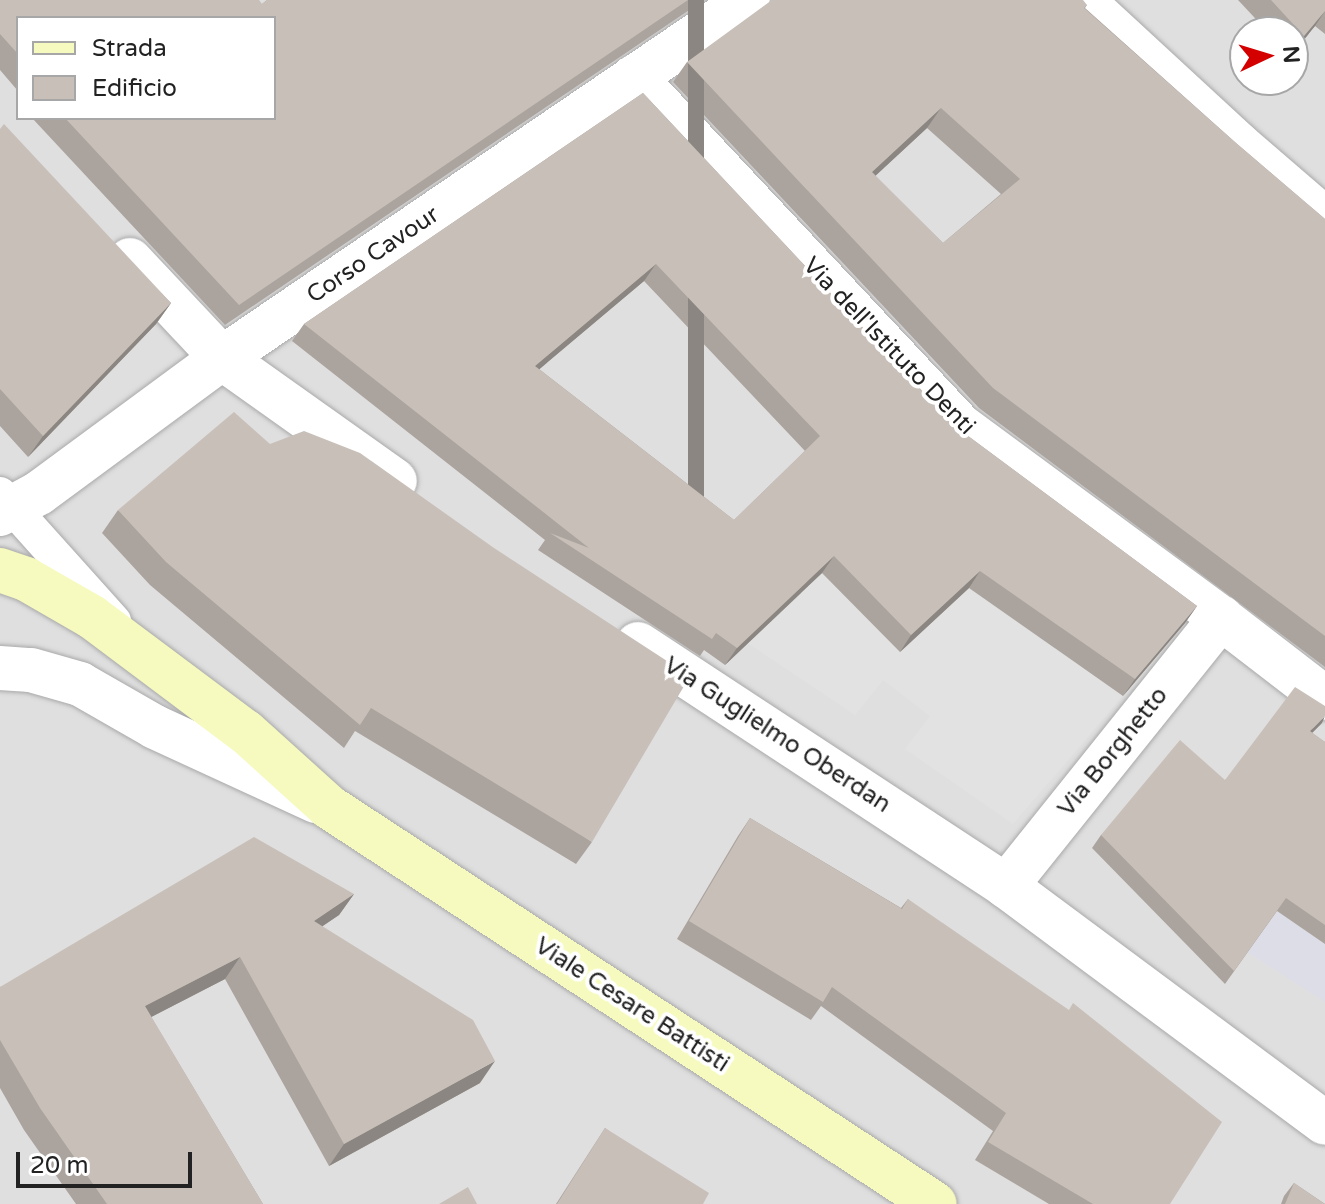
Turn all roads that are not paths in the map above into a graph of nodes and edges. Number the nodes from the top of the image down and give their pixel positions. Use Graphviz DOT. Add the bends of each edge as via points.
graph roads {
  1 [pos="748,0"];
  2 [pos="1082,0"];
  3 [pos="634,77"];
  4 [pos="1325,219"];
  5 [pos="98,225"];
  6 [pos="222,358"];
  7 [pos="4,505"];
  8 [pos="430,506"];
  9 [pos="0,570"];
  10 [pos="1221,618"];
  11 [pos="599,619"];
  12 [pos="146,657"];
  13 [pos="0,668"];
  14 [pos="1325,698"];
  15 [pos="329,807"];
  16 [pos="1006,886"];
  17 [pos="1325,1123"];
  18 [pos="935,1204"];
  1 -- 3 [label="street, Corso Cavour"];
  2 -- 4 [label="street"];
  3 -- 6 [label="street, Corso Cavour"];
  3 -- 10 [label="street, Via dell'Istituto Denti" via="962,427"];
  5 -- 6 [label="street"];
  6 -- 7 [label="street, Corso Cavour" via="39,493"];
  6 -- 8 [label="street"];
  7 -- 12 [label="lane"];
  9 -- 12 [label="main road, Viale Cesare Battisti" via="92,617"];
  10 -- 14 [label="street, Via dell'Istituto Denti"];
  10 -- 16 [label="street, Via Borghetto"];
  11 -- 16 [label="street, Via Guglielmo Oberdan"];
  12 -- 15 [label="main road, Viale Cesare Battisti" via="246,732"];
  13 -- 15 [label="street, Viale Cesare Battisti" via="31,670 80,684 155,727"];
  15 -- 18 [label="main road, Viale Cesare Battisti"];
  16 -- 17 [label="street, Via Guglielmo Oberdan"];
}
